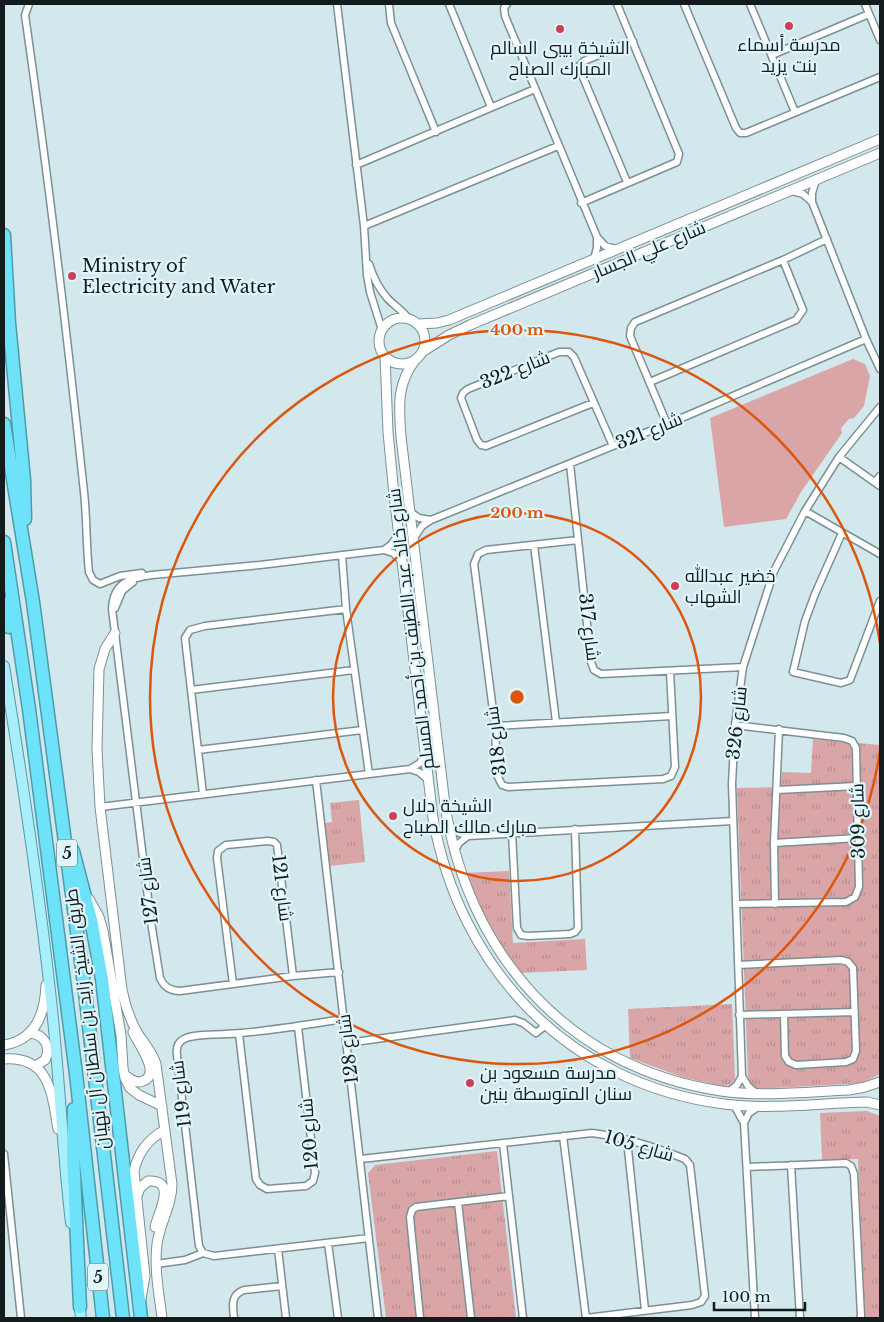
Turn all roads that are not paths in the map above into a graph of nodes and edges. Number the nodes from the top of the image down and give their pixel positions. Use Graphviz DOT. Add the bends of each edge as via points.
graph roads {
  1 [pos="28,4"];
  2 [pos="337,4"];
  3 [pos="389,4"];
  4 [pos="449,4"];
  5 [pos="507,4"];
  6 [pos="617,4"];
  7 [pos="684,4"];
  8 [pos="750,4"];
  9 [pos="865,4"];
  10 [pos="870,14"];
  11 [pos="880,40"];
  12 [pos="633,41"];
  13 [pos="772,55"];
  14 [pos="880,77"];
  15 [pos="535,89"];
  16 [pos="491,107"];
  17 [pos="795,112"];
  18 [pos="436,132"];
  19 [pos="880,139"];
  20 [pos="558,146"];
  21 [pos="880,153"];
  22 [pos="356,165"];
  23 [pos="816,180"];
  24 [pos="627,182"];
  25 [pos="791,191"];
  26 [pos="812,202"];
  27 [pos="582,203"];
  28 [pos="723,205"];
  29 [pos="712,210"];
  30 [pos="727,217"];
  31 [pos="716,222"];
  32 [pos="364,226"];
  33 [pos="4,235"];
  34 [pos="597,238"];
  35 [pos="827,239"];
  36 [pos="617,249"];
  37 [pos="367,258"];
  38 [pos="594,259"];
  39 [pos="783,260"];
  40 [pos="4,292"];
  41 [pos="500,298"];
  42 [pos="505,310"];
  43 [pos="408,318"];
  44 [pos="9,323"];
  45 [pos="418,324"];
  46 [pos="382,330"];
  47 [pos="866,339"];
  48 [pos="419,355"];
  49 [pos="385,356"];
  50 [pos="880,369"];
  51 [pos="650,382"];
  52 [pos="593,403"];
  53 [pos="880,407"];
  54 [pos="386,410"];
  55 [pos="400,411"];
  56 [pos="4,424"];
  57 [pos="667,424"];
  58 [pos="613,446"];
  59 [pos="839,457"];
  60 [pos="570,464"];
  61 [pos="880,476"];
  62 [pos="878,484"];
  63 [pos="805,511"];
  64 [pos="410,512"];
  65 [pos="431,520"];
  66 [pos="842,533"];
  67 [pos="398,534"];
  68 [pos="413,539"];
  69 [pos="578,540"];
  70 [pos="4,542"];
  71 [pos="534,545"];
  72 [pos="24,549"];
  73 [pos="384,550"];
  74 [pos="880,554"];
  75 [pos="342,555"];
  76 [pos="402,561"];
  77 [pos="152,575"];
  78 [pos="880,601"];
  79 [pos="4,603"];
  80 [pos="346,609"];
  81 [pos="410,625"];
  82 [pos="423,625"];
  83 [pos="115,633"];
  84 [pos="425,637"];
  85 [pos="412,638"];
  86 [pos="4,666"];
  87 [pos="743,667"];
  88 [pos="354,670"];
  89 [pos="670,671"];
  90 [pos="192,690"];
  91 [pos="29,710"];
  92 [pos="672,716"];
  93 [pos="556,722"];
  94 [pos="735,725"];
  95 [pos="494,726"];
  96 [pos="779,729"];
  97 [pos="362,730"];
  98 [pos="198,750"];
  99 [pos="426,752"];
  100 [pos="410,769"];
  101 [pos="368,774"];
  102 [pos="316,780"];
  103 [pos="429,781"];
  104 [pos="857,786"];
  105 [pos="777,790"];
  106 [pos="203,794"];
  107 [pos="137,802"];
  108 [pos="100,807"];
  109 [pos="62,813"];
  110 [pos="733,821"];
  111 [pos="448,826"];
  112 [pos="574,830"];
  113 [pos="512,833"];
  114 [pos="468,836"];
  115 [pos="858,838"];
  116 [pos="774,843"];
  117 [pos="454,852"];
  118 [pos="84,893"];
  119 [pos="736,904"];
  120 [pos="775,904"];
  121 [pos="465,920"];
  122 [pos="499,952"];
  123 [pos="46,964"];
  124 [pos="738,965"];
  125 [pos="339,972"];
  126 [pos="293,976"];
  127 [pos="233,984"];
  128 [pos="527,1007"];
  129 [pos="855,1012"];
  130 [pos="784,1014"];
  131 [pos="739,1015"];
  132 [pos="130,1018"];
  133 [pos="344,1019"];
  134 [pos="546,1024"];
  135 [pos="298,1027"];
  136 [pos="29,1033"];
  137 [pos="239,1034"];
  138 [pos="347,1042"];
  139 [pos="591,1042"];
  140 [pos="4,1046"];
  141 [pos="4,1059"];
  142 [pos="35,1066"];
  143 [pos="124,1073"];
  144 [pos="76,1074"];
  145 [pos="742,1076"];
  146 [pos="880,1082"];
  147 [pos="834,1090"];
  148 [pos="728,1092"];
  149 [pos="758,1094"];
  150 [pos="834,1104"];
  151 [pos="880,1104"];
  152 [pos="734,1105"];
  153 [pos="162,1106"];
  154 [pos="758,1107"];
  155 [pos="744,1123"];
  156 [pos="165,1130"];
  157 [pos="563,1136"];
  158 [pos="627,1140"];
  159 [pos="503,1144"];
  160 [pos="4,1154"];
  161 [pos="361,1160"];
  162 [pos="791,1165"];
  163 [pos="747,1167"];
  164 [pos="65,1171"];
  165 [pos="137,1196"];
  166 [pos="509,1196"];
  167 [pos="458,1202"];
  168 [pos="370,1238"];
  169 [pos="328,1243"];
  170 [pos="278,1249"];
  171 [pos="203,1252"];
  172 [pos="156,1254"];
  173 [pos="156,1264"];
  174 [pos="282,1286"];
  175 [pos="139,1302"];
  176 [pos="646,1310"];
  177 [pos="81,1312"];
  178 [pos="21,1318"];
  179 [pos="103,1318"];
  180 [pos="123,1318"];
  181 [pos="141,1318"];
  182 [pos="162,1318"];
  183 [pos="234,1318"];
  184 [pos="286,1318"];
  185 [pos="338,1318"];
  186 [pos="378,1318"];
  187 [pos="420,1318"];
  188 [pos="471,1318"];
  189 [pos="523,1318"];
  190 [pos="586,1318"];
  191 [pos="755,1318"];
  192 [pos="800,1318"];
  193 [pos="860,1318"];
  1 -- 77 [label="street" via="25,16 73,395 90,572 93,580 100,584 125,574"];
  2 -- 22 [label="street"];
  3 -- 18 [label="street" via="391,23"];
  4 -- 16 [label="street"];
  5 -- 15 [label="street" via="505,16"];
  6 -- 12 [label="street"];
  7 -- 17 [label="street" via="740,133"];
  8 -- 13 [label="street"];
  9 -- 10 [label="street"];
  10 -- 11 [label="street"];
  10 -- 13 [label="street"];
  12 -- 24 [label="street" via="680,154 677,162"];
  12 -- 24 [label="street" via="580,65"];
  13 -- 17 [label="street"];
  14 -- 17 [label="street"];
  15 -- 16 [label="street"];
  15 -- 20 [label="street"];
  16 -- 18 [label="street"];
  18 -- 22 [label="street"];
  19 -- 28 [label="street, شارع علي الجسار"];
  20 -- 27 [label="street"];
  20 -- 32 [label="street"];
  21 -- 23 [label="street, شارع علي الجسار"];
  22 -- 32 [label="street"];
  23 -- 25 [label="street, شارع علي الجسار"];
  23 -- 26 [label="street"];
  24 -- 27 [label="street"];
  25 -- 26 [label="street" via="803,194"];
  25 -- 30 [label="street, شارع علي الجسار"];
  26 -- 35 [label="street"];
  27 -- 34 [label="street"];
  28 -- 29 [label="street, شارع علي الجسار"];
  28 -- 30 [label="street"];
  29 -- 31 [label="street"];
  29 -- 36 [label="street, شارع علي الجسار"];
  30 -- 31 [label="street, شارع علي الجسار"];
  31 -- 42 [label="street, شارع علي الجسار"];
  32 -- 37 [label="street"];
  33 -- 44 [label="highway"];
  34 -- 36 [label="street" via="605,246"];
  34 -- 38 [label="street"];
  35 -- 39 [label="street"];
  35 -- 47 [label="street"];
  36 -- 38 [label="street, شارع علي الجسار"];
  37 -- 43 [label="street" via="380,288"];
  37 -- 46 [label="street" via="368,284"];
  38 -- 41 [label="street, شارع علي الجسار"];
  39 -- 51 [label="street" via="803,310 796,320"];
  39 -- 51 [label="street" via="635,322 630,336"];
  40 -- 44 [label="highway"];
  41 -- 42 [label="street"];
  41 -- 45 [label="street, شارع علي الجسار" via="443,322"];
  42 -- 48 [label="street, شارع علي الجسار" via="458,331"];
  43 -- 45 [label="street"];
  43 -- 46 [label="street" via="393,319"];
  44 -- 72 [label="highway" via="26,503"];
  45 -- 48 [label="street" via="425,341"];
  46 -- 49 [label="street" via="379,343"];
  47 -- 50 [label="street"];
  47 -- 57 [label="street, شارع 321"];
  48 -- 49 [label="street" via="410,362 396,363"];
  48 -- 55 [label="street, شارع خالد عبد اللطيف بن أحمد المسلم" via="401,388"];
  49 -- 54 [label="street, شارع خالد عبد اللطيف بن أحمد المسلم"];
  51 -- 57 [label="street"];
  52 -- 52 [label="street, شارع 322" via="574,357 566,351 468,389 461,398 477,440 486,446"];
  52 -- 58 [label="street, شارع 322"];
  53 -- 59 [label="street, شارع 326"];
  54 -- 55 [label="street"];
  54 -- 67 [label="street, شارع خالد عبد اللطيف بن أحمد المسلم"];
  55 -- 64 [label="street, شارع خالد عبد اللطيف بن أحمد المسلم"];
  56 -- 72 [label="highway, طريق الشيخ زايد بن سلطان آل نهيان / 5"];
  57 -- 58 [label="street, شارع 321"];
  58 -- 60 [label="street, شارع 321"];
  59 -- 62 [label="street"];
  59 -- 63 [label="street, شارع 326"];
  60 -- 65 [label="street, شارع 321"];
  60 -- 69 [label="street, شارع 317"];
  61 -- 62 [label="street"];
  63 -- 66 [label="street"];
  63 -- 87 [label="street, شارع 326" via="774,571"];
  64 -- 65 [label="street"];
  64 -- 68 [label="street, شارع خالد عبد اللطيف بن أحمد المسلم"];
  65 -- 68 [label="street, شارع 321" via="418,530"];
  66 -- 74 [label="street"];
  66 -- 78 [label="street" via="812,603 793,672 841,683 850,680"];
  67 -- 73 [label="street"];
  67 -- 76 [label="street, شارع خالد عبد اللطيف بن أحمد المسلم"];
  68 -- 82 [label="street, شارع خالد عبد اللطيف بن أحمد المسلم"];
  69 -- 71 [label="street, شارع 318"];
  69 -- 89 [label="street, شارع 317" via="594,670 601,674"];
  70 -- 91 [label="highway, طريق الشيخ زايد بن سلطان آل نهيان / 5"];
  71 -- 93 [label="street"];
  71 -- 95 [label="street, شارع 318" via="486,550 478,554 474,564"];
  72 -- 109 [label="highway, طريق الشيخ زايد بن سلطان آل نهيان / 5"];
  73 -- 75 [label="street, شارع 127"];
  73 -- 76 [label="street"];
  75 -- 77 [label="street, شارع 127"];
  75 -- 80 [label="street"];
  76 -- 81 [label="street, شارع خالد عبد اللطيف بن أحمد المسلم"];
  77 -- 83 [label="street, شارع 127" via="131,583 122,592 116,603"];
  79 -- 91 [label="highway"];
  80 -- 88 [label="street"];
  80 -- 90 [label="street" via="190,630 185,638"];
  81 -- 82 [label="street"];
  81 -- 85 [label="street, شارع خالد عبد اللطيف بن أحمد المسلم"];
  82 -- 84 [label="street, شارع خالد عبد اللطيف بن أحمد المسلم"];
  83 -- 107 [label="street, شارع 127"];
  83 -- 108 [label="street" via="105,649 99,669 97,749"];
  84 -- 85 [label="street" via="418,635"];
  84 -- 111 [label="street, شارع خالد عبد اللطيف بن أحمد المسلم"];
  85 -- 99 [label="street, شارع خالد عبد اللطيف بن أحمد المسلم"];
  86 -- 123 [label="main road"];
  87 -- 89 [label="street, شارع 317"];
  87 -- 94 [label="street, شارع 326"];
  88 -- 90 [label="street"];
  88 -- 97 [label="street"];
  89 -- 92 [label="street, شارع 318"];
  90 -- 98 [label="street"];
  91 -- 144 [label="highway, طريق الشيخ زايد بن سلطان آل نهيان / 5"];
  92 -- 93 [label="street"];
  92 -- 95 [label="street, شارع 318" via="675,767 671,776 663,780 508,787 502,785 498,775"];
  93 -- 95 [label="street"];
  94 -- 96 [label="street, شارع 309"];
  94 -- 110 [label="street, شارع 326"];
  96 -- 104 [label="street, شارع 309" via="849,740 856,748"];
  96 -- 105 [label="street"];
  97 -- 98 [label="street"];
  97 -- 101 [label="street"];
  98 -- 106 [label="street"];
  99 -- 100 [label="street"];
  99 -- 103 [label="street, شارع خالد عبد اللطيف بن أحمد المسلم"];
  100 -- 101 [label="street"];
  100 -- 103 [label="street"];
  101 -- 102 [label="street"];
  102 -- 106 [label="street"];
  102 -- 125 [label="street, شارع 128"];
  103 -- 121 [label="street, شارع خالد عبد اللطيف بن أحمد المسلم" via="440,850"];
  104 -- 105 [label="street"];
  104 -- 115 [label="street, شارع 309"];
  105 -- 116 [label="street"];
  106 -- 107 [label="street"];
  107 -- 108 [label="street"];
  107 -- 127 [label="street, شارع 127" via="151,922 162,983 175,991"];
  108 -- 132 [label="street" via="120,979"];
  109 -- 118 [label="highway, 5"];
  109 -- 180 [label="highway, طريق الشيخ زايد بن سلطان آل نهيان / 5"];
  110 -- 112 [label="street"];
  110 -- 119 [label="street, شارع 326"];
  111 -- 114 [label="street"];
  111 -- 117 [label="street, شارع خالد عبد اللطيف بن أحمد المسلم"];
  112 -- 113 [label="street"];
  112 -- 113 [label="street" via="578,928 570,934 521,935 517,928"];
  113 -- 114 [label="street"];
  114 -- 117 [label="street"];
  115 -- 116 [label="street"];
  115 -- 120 [label="street, شارع 309" via="859,887 852,900"];
  116 -- 120 [label="street"];
  117 -- 122 [label="street, شارع خالد عبد اللطيف بن أحمد المسلم" via="476,911"];
  118 -- 143 [label="street" via="96,910 103,931"];
  118 -- 175 [label="highway, 5" via="106,1010"];
  119 -- 120 [label="street, شارع 309"];
  119 -- 124 [label="street, شارع 326"];
  121 -- 122 [label="street" via="473,920 486,940"];
  121 -- 128 [label="street, شارع خالد عبد اللطيف بن أحمد المسلم" via="491,964"];
  122 -- 139 [label="street, شارع خالد عبد اللطيف بن أحمد المسلم" via="535,996"];
  123 -- 136 [label="street" via="44,1008"];
  123 -- 164 [label="main road"];
  124 -- 129 [label="street" via="848,962 853,968"];
  124 -- 131 [label="street, شارع 326"];
  125 -- 126 [label="street, شارع 127"];
  125 -- 133 [label="street, شارع 128"];
  126 -- 127 [label="street, شارع 127"];
  126 -- 127 [label="street, شارع 121" via="278,847 270,841 226,845 218,851 217,858"];
  128 -- 134 [label="street, شارع خالد عبد اللطيف بن أحمد المسلم"];
  128 -- 139 [label="street" via="582,1046"];
  129 -- 130 [label="street"];
  129 -- 130 [label="street" via="856,1051 853,1059 796,1065 785,1056"];
  130 -- 131 [label="street"];
  131 -- 145 [label="street, شارع 326"];
  132 -- 143 [label="street" via="151,1070 148,1078 140,1082"];
  132 -- 153 [label="street" via="154,1058"];
  133 -- 135 [label="street, شارع 119"];
  133 -- 138 [label="street, شارع 128"];
  134 -- 138 [label="street" via="536,1033 521,1022 512,1020"];
  134 -- 152 [label="street, شارع خالد عبد اللطيف بن أحمد المسلم" via="566,1042 631,1079 679,1095"];
  135 -- 137 [label="street, شارع 119"];
  135 -- 137 [label="street, شارع 120" via="315,1173 313,1181 306,1186 267,1189 256,1179"];
  136 -- 140 [label="street"];
  136 -- 142 [label="street" via="41,1036 47,1046 45,1060"];
  137 -- 171 [label="street, شارع 119" via="186,1037 176,1051 199,1246"];
  138 -- 161 [label="street, شارع 128"];
  139 -- 148 [label="street, شارع خالد عبد اللطيف بن أحمد المسلم" via="658,1075"];
  141 -- 142 [label="street" via="21,1059"];
  142 -- 164 [label="street" via="51,1088"];
  143 -- 153 [label="street" via="134,1092"];
  144 -- 177 [label="highway" via="73,1136"];
  144 -- 179 [label="highway, طريق الشيخ زايد بن سلطان آل نهيان / 5"];
  145 -- 148 [label="street" via="737,1086"];
  145 -- 149 [label="street"];
  146 -- 147 [label="street, شارع خالد عبد اللطيف بن أحمد المسلم" via="857,1089"];
  147 -- 149 [label="street, شارع خالد عبد اللطيف بن أحمد المسلم"];
  147 -- 150 [label="street"];
  148 -- 149 [label="street, شارع خالد عبد اللطيف بن أحمد المسلم"];
  150 -- 151 [label="street, شارع خالد عبد اللطيف بن أحمد المسلم"];
  150 -- 154 [label="street, شارع خالد عبد اللطيف بن أحمد المسلم"];
  152 -- 154 [label="street, شارع خالد عبد اللطيف بن أحمد المسلم"];
  152 -- 155 [label="street"];
  153 -- 156 [label="street"];
  154 -- 155 [label="street" via="749,1113"];
  155 -- 163 [label="street"];
  156 -- 165 [label="street" via="148,1141 138,1158 134,1178"];
  156 -- 172 [label="street" via="172,1190"];
  157 -- 158 [label="street, شارع 105" via="592,1133"];
  157 -- 159 [label="street, شارع 105"];
  157 -- 190 [label="street"];
  158 -- 176 [label="street"];
  158 -- 176 [label="street, شارع 105" via="685,1159 690,1165 704,1286 705,1296 701,1302"];
  159 -- 161 [label="street, شارع 105"];
  159 -- 166 [label="street"];
  160 -- 178 [label="street"];
  161 -- 168 [label="street, شارع 128"];
  162 -- 163 [label="street"];
  162 -- 192 [label="street"];
  162 -- 193 [label="street" via="846,1162 851,1166 854,1174"];
  163 -- 191 [label="street"];
  164 -- 177 [label="main road"];
  165 -- 172 [label="street" via="148,1181 158,1182 164,1189 165,1196 155,1228"];
  165 -- 175 [label="street" via="145,1276"];
  166 -- 167 [label="street"];
  166 -- 189 [label="street"];
  167 -- 187 [label="street" via="412,1210 410,1217"];
  167 -- 188 [label="street"];
  168 -- 169 [label="street"];
  168 -- 186 [label="street, شارع 128"];
  169 -- 170 [label="street"];
  169 -- 185 [label="street"];
  170 -- 171 [label="street" via="210,1256"];
  170 -- 174 [label="street"];
  171 -- 173 [label="street" via="185,1260"];
  172 -- 173 [label="street"];
  173 -- 182 [label="street"];
  174 -- 183 [label="street" via="238,1293 232,1302"];
  174 -- 184 [label="street"];
  175 -- 181 [label="highway, 5"];
  176 -- 190 [label="street, شارع 105"];
}
